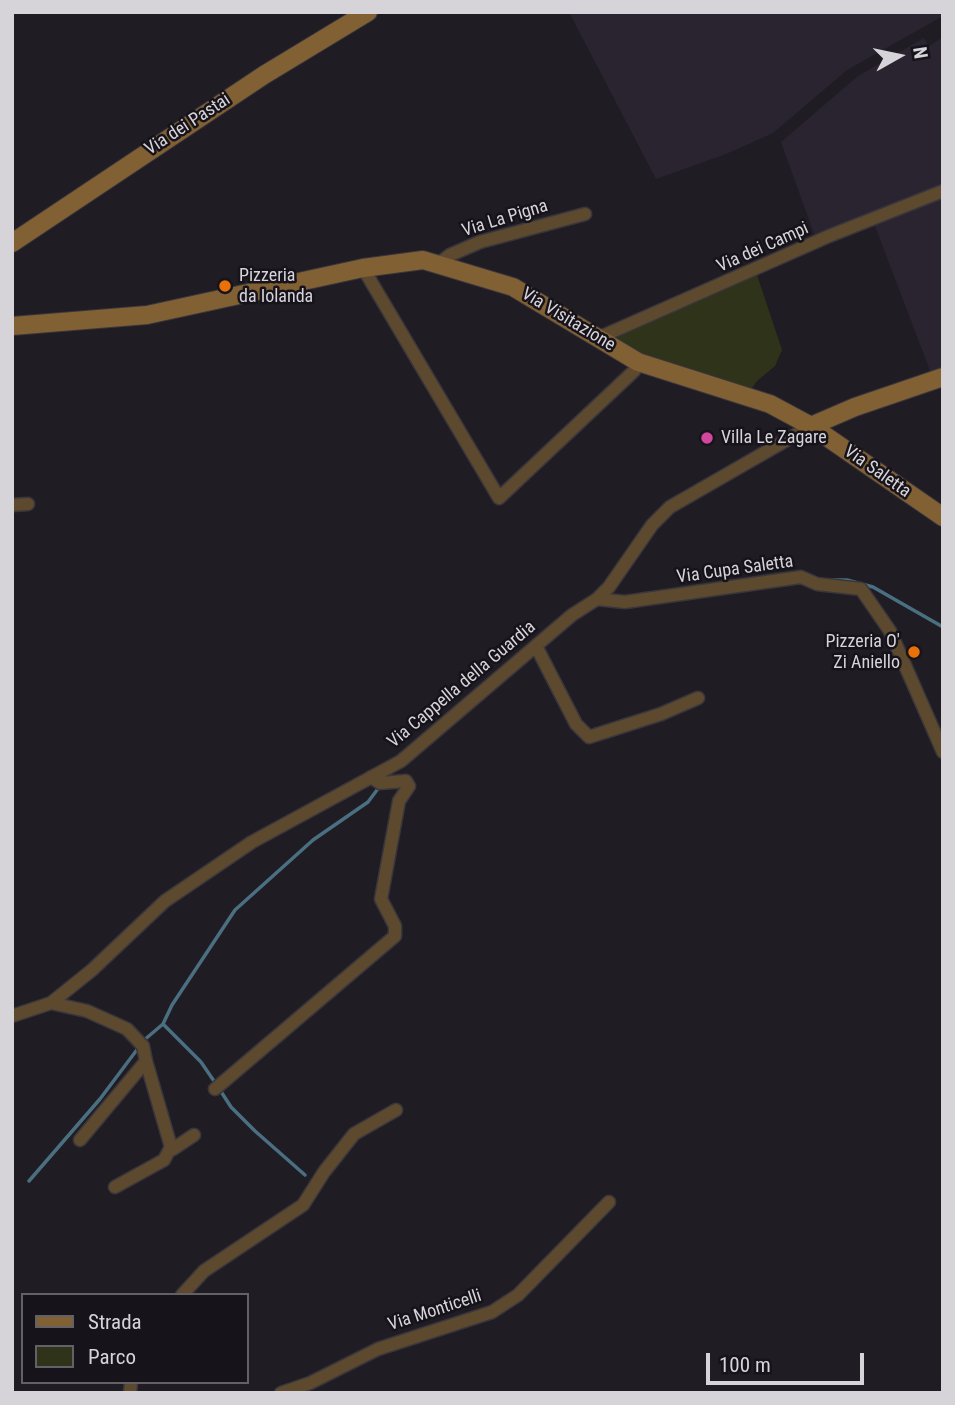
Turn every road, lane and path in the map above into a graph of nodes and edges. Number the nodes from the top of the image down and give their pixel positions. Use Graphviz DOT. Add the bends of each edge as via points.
graph roads {
  1 [pos="368,12"];
  2 [pos="943,191"];
  3 [pos="585,214"];
  4 [pos="12,243"];
  5 [pos="438,264"];
  6 [pos="363,268"];
  7 [pos="12,326"];
  8 [pos="598,338"];
  9 [pos="638,362"];
  10 [pos="943,377"];
  11 [pos="811,426"];
  12 [pos="28,504"];
  13 [pos="12,505"];
  14 [pos="942,515"];
  15 [pos="597,599"];
  16 [pos="540,651"];
  17 [pos="698,698"];
  18 [pos="943,752"];
  19 [pos="380,781"];
  20 [pos="51,1003"];
  21 [pos="12,1016"];
  22 [pos="146,1061"];
  23 [pos="215,1089"];
  24 [pos="396,1110"];
  25 [pos="194,1135"];
  26 [pos="80,1140"];
  27 [pos="171,1147"];
  28 [pos="115,1187"];
  29 [pos="609,1202"];
  30 [pos="184,1293"];
  31 [pos="281,1393"];
  1 -- 4 [label="street, Via dei Pastai"];
  2 -- 8 [label="street, Via dei Campi"];
  3 -- 5 [label="street, Via La Pigna" via="480,242"];
  5 -- 6 [label="street, Via Visitazione" via="423,260"];
  5 -- 8 [label="street, Via Visitazione" via="513,287"];
  6 -- 7 [label="street, Via Visitazione" via="147,315"];
  6 -- 9 [label="street" via="499,498 634,371"];
  8 -- 9 [label="street, Via Visitazione"];
  9 -- 11 [label="street, Via Visitazione" via="770,404"];
  10 -- 11 [label="street"];
  11 -- 14 [label="street, Via Saletta"];
  11 -- 15 [label="street, Via Cappella della Guardia" via="670,507"];
  12 -- 13 [label="street"];
  15 -- 16 [label="street, Via Cappella della Guardia"];
  15 -- 18 [label="street, Via Cupa Saletta" via="625,602 801,577 817,584 861,589 890,631"];
  16 -- 17 [label="street" via="576,724 591,737"];
  16 -- 19 [label="street, Via Cappella della Guardia"];
  19 -- 20 [label="street, Via Cappella della Guardia" via="252,842 165,901"];
  19 -- 23 [label="street" via="406,781 409,786 399,802 381,900 395,926 395,936"];
  20 -- 21 [label="street, Via Cappella della Guardia"];
  20 -- 22 [label="street" via="87,1011 127,1029 141,1044"];
  22 -- 26 [label="street"];
  22 -- 27 [label="street"];
  24 -- 30 [label="street" via="354,1134 303,1205 204,1271"];
  25 -- 27 [label="street"];
  27 -- 28 [label="street" via="164,1160"];
  29 -- 31 [label="street, Via Monticelli" via="518,1295 492,1312 378,1349"];
}
